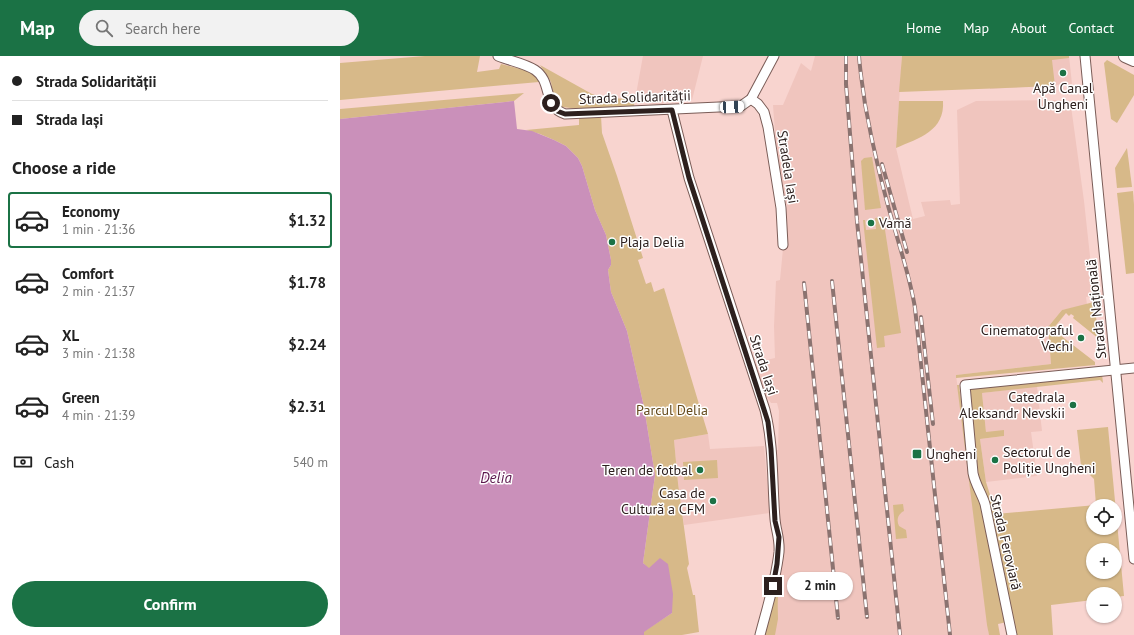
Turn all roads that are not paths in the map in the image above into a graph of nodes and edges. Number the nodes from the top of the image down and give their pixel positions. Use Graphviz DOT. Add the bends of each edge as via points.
graph roads {
  1 [pos="498,56"];
  2 [pos="774,56"];
  3 [pos="1084,56"];
  4 [pos="1125,56"];
  5 [pos="1134,60"];
  6 [pos="751,99"];
  7 [pos="672,110"];
  8 [pos="783,244"];
  9 [pos="1134,368"];
  10 [pos="1116,370"];
  11 [pos="1134,559"];
  12 [pos="760,635"];
  13 [pos="1012,635"];
  1 -- 7 [label="street, Strada Solidarității" via="536,71 546,84 551,103 557,111 565,114"];
  2 -- 6 [label="street"];
  3 -- 10 [label="street, Strada Națională"];
  4 -- 5 [label="main road"];
  6 -- 7 [label="street, Strada Solidarității" via="741,106"];
  6 -- 8 [label="street, Stradela Iași" via="764,112 768,127 781,208"];
  7 -- 12 [label="street, Strada Iași" via="689,178 770,433 779,550"];
  9 -- 10 [label="street"];
  10 -- 11 [label="street, Strada Națională"];
  10 -- 13 [label="street, Strada Feroviară" via="965,385 974,479 985,504"];
}
